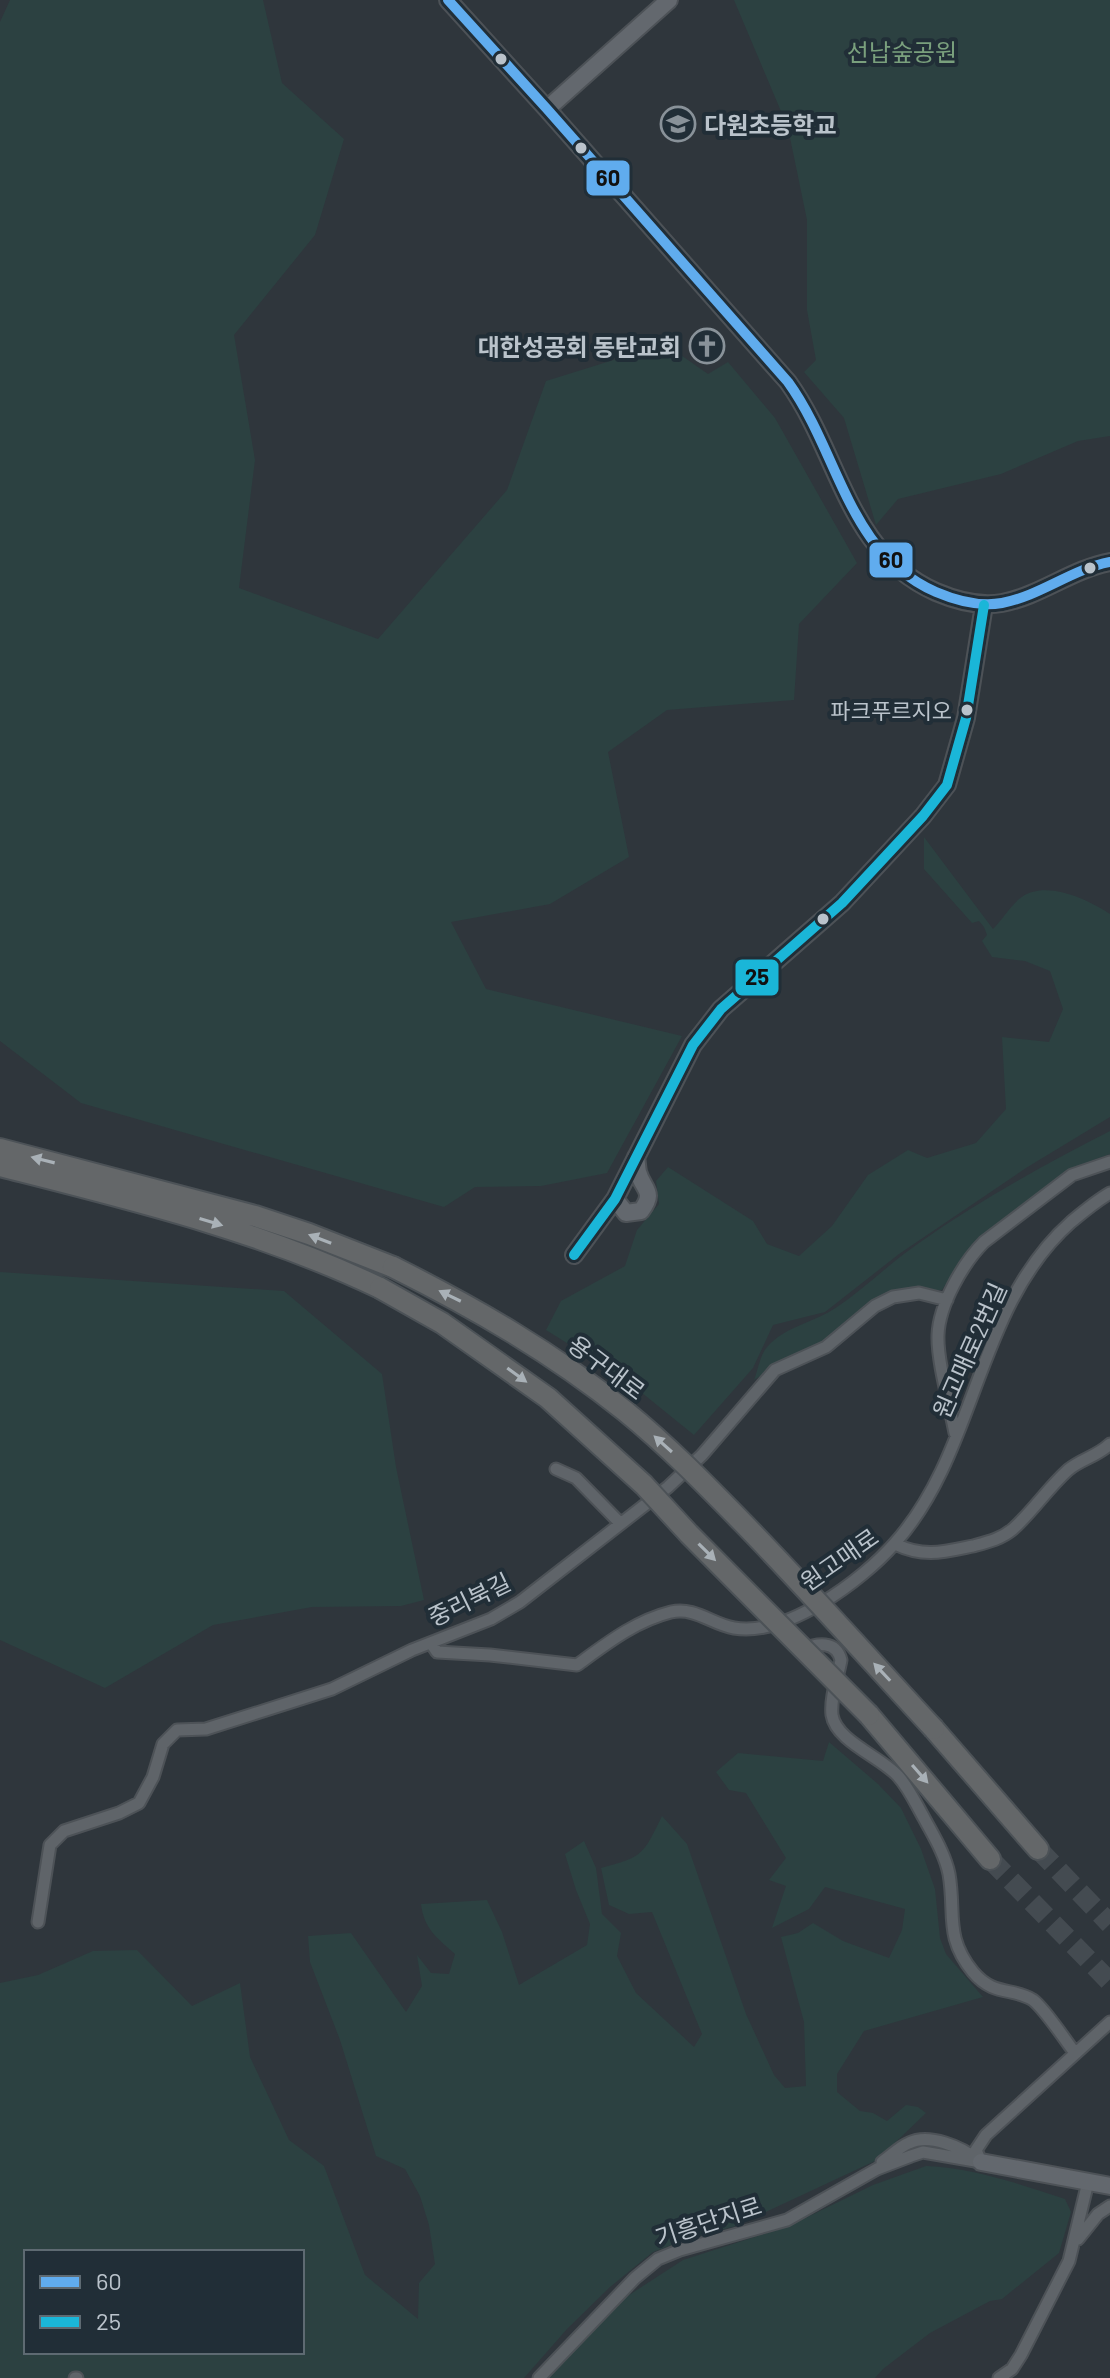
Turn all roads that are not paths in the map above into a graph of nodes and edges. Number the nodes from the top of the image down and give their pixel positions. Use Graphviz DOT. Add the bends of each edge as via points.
graph roads {
  1 [pos="448,0"];
  2 [pos="669,0"];
  3 [pos="547,109"];
  4 [pos="1110,562"];
  5 [pos="984,605"];
  6 [pos="0,1149"];
  7 [pos="636,1156"];
  8 [pos="1110,1162"];
  9 [pos="0,1166"];
  10 [pos="1110,1193"];
  11 [pos="615,1199"];
  12 [pos="574,1255"];
  13 [pos="947,1300"];
  14 [pos="955,1436"];
  15 [pos="1110,1444"];
  16 [pos="556,1469"];
  17 [pos="620,1523"];
  18 [pos="895,1544"];
  19 [pos="783,1622"];
  20 [pos="431,1643"];
  21 [pos="1038,1849"];
  22 [pos="990,1859"];
  23 [pos="38,1922"];
  24 [pos="1110,2022"];
  25 [pos="1075,2053"];
  26 [pos="986,2135"];
  27 [pos="948,2143"];
  28 [pos="981,2162"];
  29 [pos="877,2169"];
  30 [pos="1088,2182"];
  31 [pos="1110,2186"];
  32 [pos="1110,2206"];
  33 [pos="1073,2247"];
  34 [pos="539,2378"];
  35 [pos="999,2378"];
  1 -- 3 [label="street"];
  2 -- 3 [label="street"];
  3 -- 5 [label="street" via="788,382 814,423 863,529 880,552 925,587"];
  4 -- 5 [label="street" via="1029,596"];
  5 -- 7 [label="street" via="966,718 947,785 842,903 721,1009 693,1045"];
  21 -- 6 [label="highway, 용구대로, one-way, bridge" via="934,1729 695,1474 567,1368 466,1304 393,1267 255,1216"];
  7 -- 11 [label="street"];
  7 -- 11 [label="street" via="647,1202 641,1211 626,1213"];
  8 -- 13 [label="street" via="1072,1175 984,1242"];
  9 -- 22 [label="highway, one-way, bridge" via="222,1225 325,1263 442,1323 548,1398 644,1485 869,1715"];
  10 -- 14 [label="street, 원고매로2번길" via="1056,1235 1030,1270 1001,1321"];
  11 -- 12 [label="street"];
  13 -- 14 [label="street" via="938,1336"];
  13 -- 17 [label="street, 중리북길" via="919,1293 893,1297 826,1347 775,1370 702,1455"];
  14 -- 18 [label="street, 원고매로2번길" via="932,1491"];
  15 -- 18 [label="street, 원고매로" via="1067,1471 1001,1538 947,1553 916,1552"];
  16 -- 17 [label="street" via="576,1478"];
  17 -- 20 [label="street, 중리북길" via="520,1602"];
  18 -- 19 [label="street, 원고매로" via="832,1596"];
  19 -- 20 [label="street, 원고매로" via="732,1628 692,1611 670,1612 631,1627 577,1665 437,1652"];
  19 -- 25 [label="street" via="782,1638 795,1651 819,1644 840,1654 834,1720 850,1740 896,1774 911,1794 946,1862 952,1930 966,1963 993,1989 1032,1999"];
  20 -- 23 [label="street, 중리북길" via="332,1689 206,1729 177,1730 163,1744 139,1803 64,1831 50,1845"];
  24 -- 25 [label="street"];
  25 -- 26 [label="street"];
  26 -- 27 [label="street"];
  26 -- 28 [label="street" via="976,2150"];
  27 -- 28 [label="street"];
  27 -- 29 [label="street" via="912,2141"];
  28 -- 29 [label="street" via="923,2152"];
  28 -- 30 [label="street"];
  29 -- 34 [label="street, 기흥단지로" via="787,2220 658,2259"];
  30 -- 31 [label="street"];
  30 -- 33 [label="street"];
  32 -- 33 [label="street"];
  33 -- 35 [label="street" via="1021,2355"];
}
